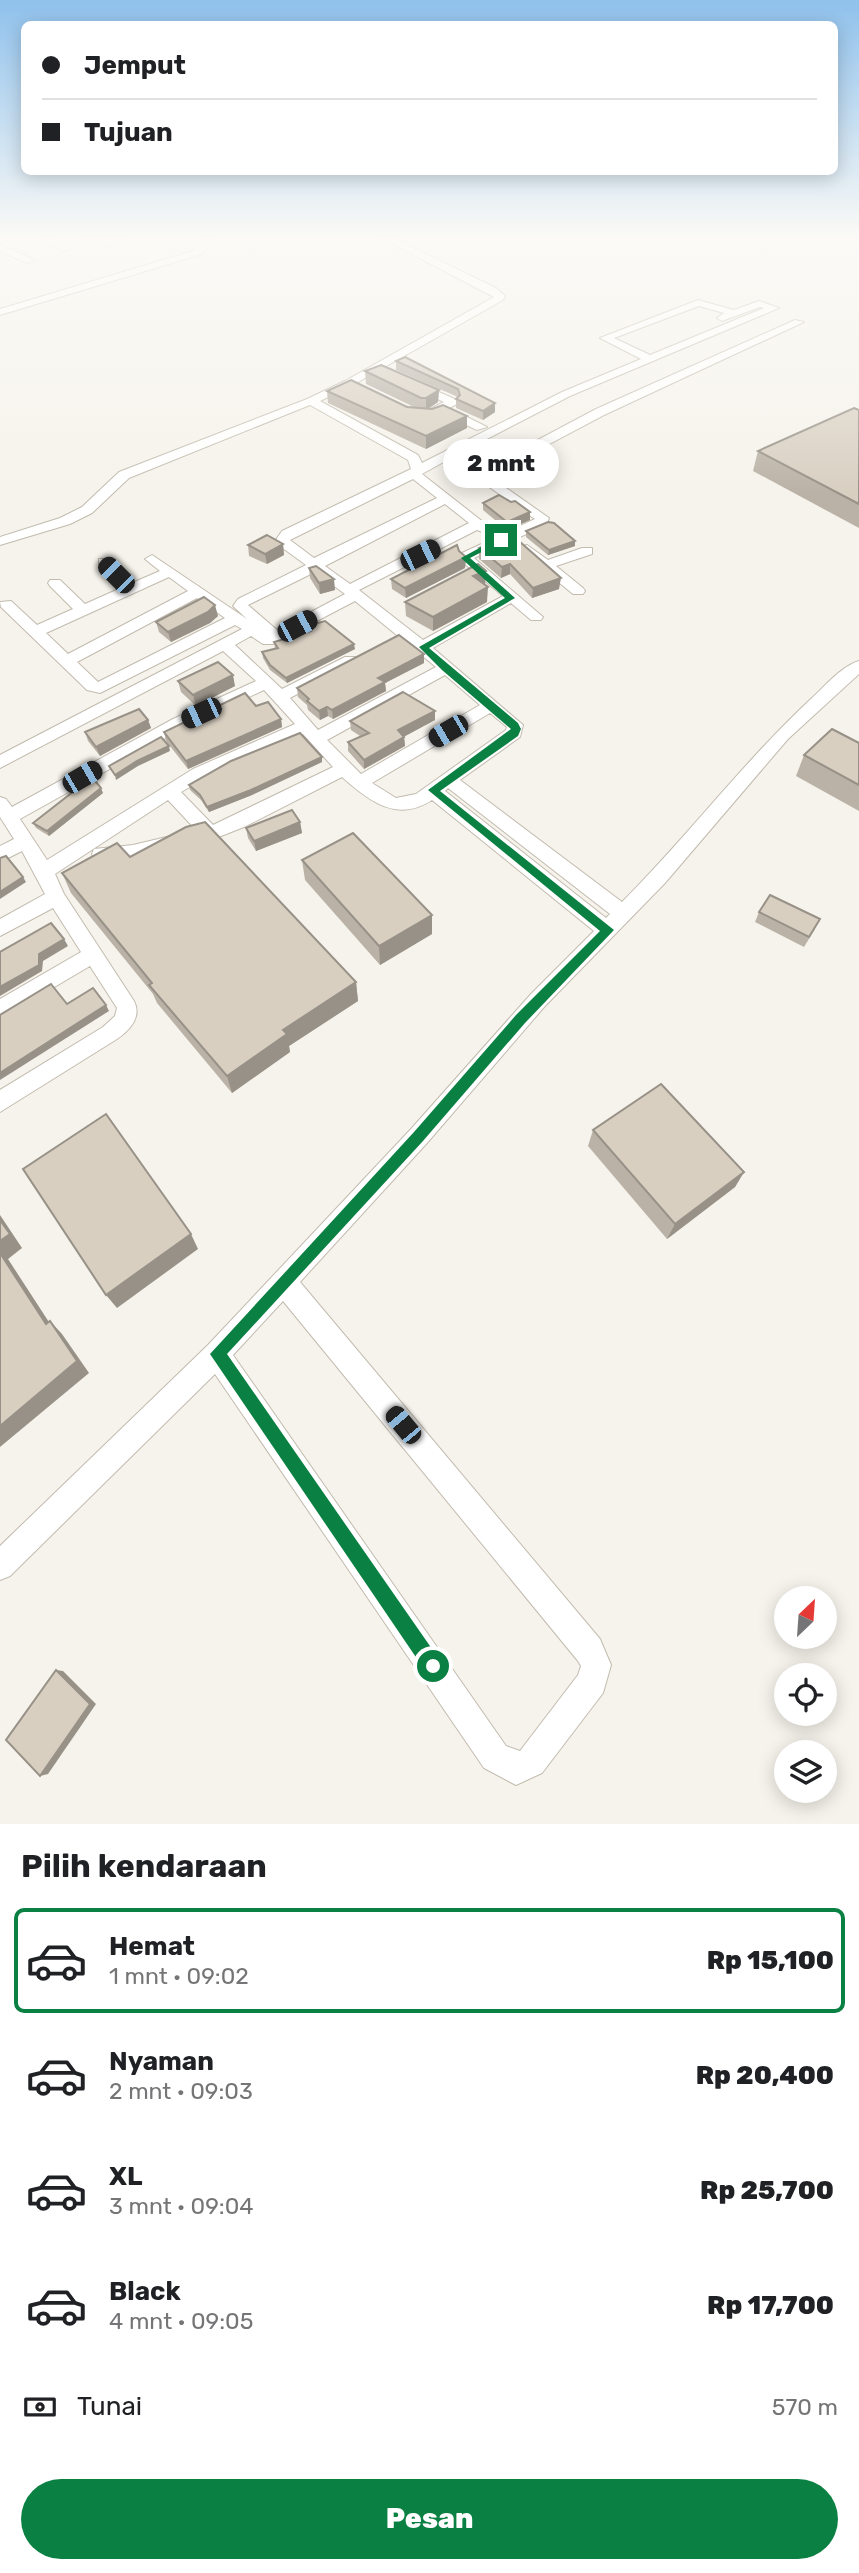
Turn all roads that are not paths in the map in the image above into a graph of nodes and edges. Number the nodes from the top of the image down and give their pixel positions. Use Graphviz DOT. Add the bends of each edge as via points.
graph roads {
  1 [pos="452,324"];
  2 [pos="642,324"];
  3 [pos="710,324"];
  4 [pos="747,324"];
  5 [pos="792,324"];
  6 [pos="698,354"];
  7 [pos="643,356"];
  8 [pos="376,369"];
  9 [pos="388,374"];
  10 [pos="401,379"];
  11 [pos="312,401"];
  12 [pos="583,403"];
  13 [pos="442,409"];
  14 [pos="406,411"];
  15 [pos="450,454"];
  16 [pos="415,467"];
  17 [pos="481,475"];
  18 [pos="445,499"];
  19 [pos="478,524"];
  20 [pos="507,538"];
  21 [pos="0,541"];
  22 [pos="443,544"];
  23 [pos="587,551"];
  24 [pos="465,558"];
  25 [pos="152,559"];
  26 [pos="104,562"];
  27 [pos="316,564"];
  28 [pos="546,565"];
  29 [pos="169,572"];
  30 [pos="55,583"];
  31 [pos="129,588"];
  32 [pos="578,591"];
  33 [pos="197,592"];
  34 [pos="352,592"];
  35 [pos="510,598"];
  36 [pos="6,604"];
  37 [pos="81,609"];
  38 [pos="536,617"];
  39 [pos="236,618"];
  40 [pos="256,627"];
  41 [pos="35,632"];
  42 [pos="273,639"];
  43 [pos="225,644"];
  44 [pos="423,647"];
  45 [pos="366,652"];
  46 [pos="239,657"];
  47 [pos="66,661"];
  48 [pos="859,666"];
  49 [pos="445,668"];
  50 [pos="266,683"];
  51 [pos="279,696"];
  52 [pos="492,705"];
  53 [pos="312,732"];
  54 [pos="0,762"];
  55 [pos="345,768"];
  56 [pos="362,782"];
  57 [pos="441,785"];
  58 [pos="171,792"];
  59 [pos="5,810"];
  60 [pos="210,833"];
  61 [pos="25,841"];
  62 [pos="528,842"];
  63 [pos="83,850"];
  64 [pos="510,854"];
  65 [pos="0,855"];
  66 [pos="44,871"];
  67 [pos="55,897"];
  68 [pos="623,913"];
  69 [pos="0,928"];
  70 [pos="608,930"];
  71 [pos="93,954"];
  72 [pos="0,1010"];
  73 [pos="0,1102"];
  74 [pos="284,1282"];
  75 [pos="217,1354"];
  76 [pos="0,1566"];
  1 -- 8 [label="street"];
  2 -- 7 [label="street" via="605,338"];
  3 -- 7 [label="street"];
  4 -- 6 [label="street"];
  5 -- 6 [label="street"];
  6 -- 7 [label="street"];
  6 -- 12 [label="street"];
  7 -- 12 [label="street"];
  8 -- 9 [label="street"];
  8 -- 11 [label="street" via="355,386"];
  10 -- 13 [label="street" via="452,400"];
  11 -- 16 [label="street"];
  11 -- 21 [label="street" via="124,475 87,510"];
  12 -- 15 [label="street"];
  12 -- 17 [label="street"];
  13 -- 14 [label="street" via="423,417"];
  13 -- 16 [label="street" via="481,427"];
  15 -- 16 [label="street"];
  15 -- 17 [label="street"];
  16 -- 18 [label="street"];
  16 -- 27 [label="street" via="287,534 282,541 285,545"];
  17 -- 20 [label="street" via="542,518"];
  18 -- 19 [label="street"];
  18 -- 27 [label="street"];
  19 -- 20 [label="street"];
  19 -- 22 [label="street"];
  20 -- 24 [label="street"];
  20 -- 28 [label="street"];
  22 -- 24 [label="street"];
  22 -- 34 [label="street"];
  23 -- 28 [label="street"];
  24 -- 35 [label="street" via="475,572"];
  25 -- 29 [label="street"];
  26 -- 31 [label="street"];
  27 -- 34 [label="street"];
  27 -- 40 [label="street" via="243,602 240,606"];
  28 -- 32 [label="street"];
  29 -- 31 [label="street"];
  29 -- 33 [label="street"];
  30 -- 37 [label="street"];
  31 -- 37 [label="street"];
  33 -- 39 [label="street"];
  33 -- 47 [label="street"];
  34 -- 42 [label="street"];
  34 -- 44 [label="street" via="392,614 398,637"];
  35 -- 38 [label="street"];
  35 -- 44 [label="street"];
  36 -- 41 [label="street"];
  37 -- 41 [label="street"];
  39 -- 40 [label="street"];
  39 -- 47 [label="street" via="103,688 93,686"];
  40 -- 42 [label="street"];
  40 -- 43 [label="street"];
  41 -- 47 [label="street"];
  42 -- 46 [label="street"];
  43 -- 46 [label="street"];
  43 -- 54 [label="street"];
  44 -- 49 [label="street"];
  45 -- 51 [label="street"];
  46 -- 50 [label="street"];
  48 -- 68 [label="street" via="782,735"];
  49 -- 52 [label="street"];
  49 -- 53 [label="street"];
  50 -- 51 [label="street"];
  50 -- 59 [label="street"];
  51 -- 53 [label="street"];
  52 -- 56 [label="street"];
  52 -- 57 [label="street" via="515,725 514,733"];
  53 -- 55 [label="street"];
  53 -- 58 [label="street" via="218,763"];
  55 -- 56 [label="street"];
  55 -- 60 [label="street"];
  56 -- 57 [label="street" via="399,804"];
  57 -- 62 [label="street"];
  57 -- 64 [label="street"];
  58 -- 60 [label="street"];
  58 -- 63 [label="street"];
  59 -- 61 [label="street"];
  60 -- 63 [label="street" via="132,852"];
  61 -- 65 [label="street"];
  61 -- 66 [label="street"];
  62 -- 64 [label="street"];
  62 -- 68 [label="street"];
  63 -- 66 [label="street"];
  64 -- 70 [label="street"];
  66 -- 67 [label="street"];
  67 -- 69 [label="street"];
  67 -- 71 [label="street"];
  68 -- 70 [label="street"];
  70 -- 74 [label="street" via="521,1019"];
  71 -- 72 [label="street"];
  71 -- 73 [label="street" via="127,1007 122,1024"];
  74 -- 75 [label="street"];
  74 -- 75 [label="street" via="589,1650 596,1665 592,1682 531,1762 516,1769 495,1757"];
  75 -- 76 [label="street"];
}
